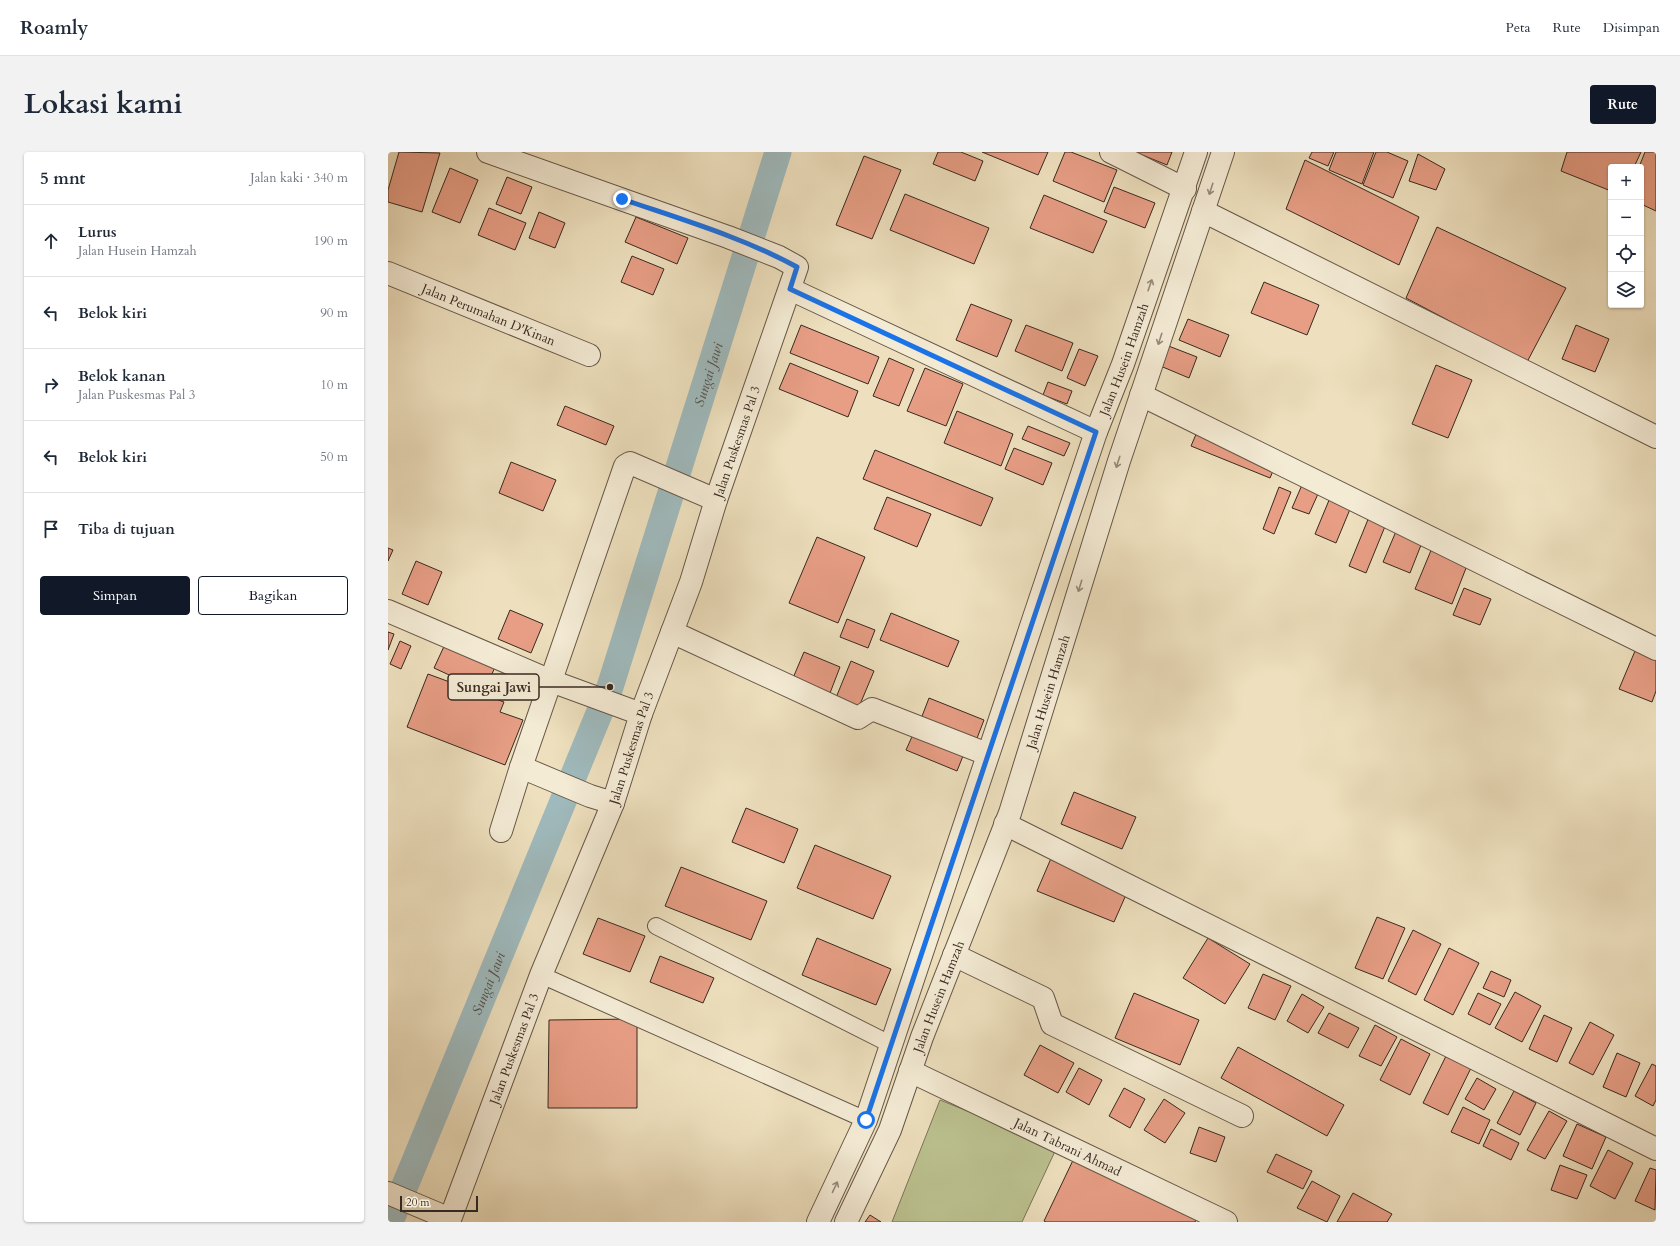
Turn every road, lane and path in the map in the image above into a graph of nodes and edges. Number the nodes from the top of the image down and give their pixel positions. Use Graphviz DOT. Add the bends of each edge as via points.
graph roads {
  1 [pos="488,152"];
  2 [pos="1111,152"];
  3 [pos="1196,152"];
  4 [pos="1222,152"];
  5 [pos="1185,189"];
  6 [pos="1203,211"];
  7 [pos="388,273"];
  8 [pos="790,289"];
  9 [pos="589,355"];
  10 [pos="1141,395"];
  11 [pos="1096,432"];
  12 [pos="1656,438"];
  13 [pos="716,500"];
  14 [pos="388,611"];
  15 [pos="672,632"];
  16 [pos="1656,649"];
  17 [pos="552,682"];
  18 [pos="641,714"];
  19 [pos="988,754"];
  20 [pos="521,767"];
  21 [pos="613,803"];
  22 [pos="1005,824"];
  23 [pos="501,831"];
  24 [pos="656,926"];
  25 [pos="954,955"];
  26 [pos="541,975"];
  27 [pos="892,1045"];
  28 [pos="910,1071"];
  29 [pos="1242,1116"];
  30 [pos="866,1120"];
  31 [pos="1656,1149"];
  32 [pos="388,1193"];
  33 [pos="443,1218"];
  34 [pos="818,1222"];
  35 [pos="846,1222"];
  36 [pos="1226,1222"];
  1 -- 8 [label="street, Jalan Puskesmas Pal 3" via="728,237 788,262"];
  2 -- 5 [label="street"];
  3 -- 5 [label="street, Jalan Husein Hamzah"];
  4 -- 6 [label="street, Jalan Husein Hamzah, one-way"];
  11 -- 5 [label="street, Jalan Husein Hamzah, one-way"];
  6 -- 10 [label="street, Jalan Husein Hamzah, one-way"];
  6 -- 12 [label="street"];
  7 -- 9 [label="street, Jalan Perumahan D'Kinan"];
  8 -- 11 [label="street"];
  8 -- 13 [label="street, Jalan Puskesmas Pal 3"];
  10 -- 16 [label="street"];
  10 -- 22 [label="street, Jalan Husein Hamzah, one-way"];
  11 -- 19 [label="street, Jalan Husein Hamzah"];
  13 -- 15 [label="street, Jalan Puskesmas Pal 3" via="691,582"];
  13 -- 17 [label="street" via="630,463 625,466"];
  14 -- 17 [label="street"];
  15 -- 18 [label="street, Jalan Puskesmas Pal 3"];
  15 -- 19 [label="street" via="858,718 872,709"];
  17 -- 18 [label="street"];
  17 -- 20 [label="street"];
  18 -- 21 [label="street, Jalan Puskesmas Pal 3"];
  19 -- 27 [label="street, Jalan Husein Hamzah"];
  20 -- 21 [label="street"];
  20 -- 23 [label="street"];
  21 -- 26 [label="street, Jalan Puskesmas Pal 3"];
  22 -- 25 [label="street, Jalan Husein Hamzah"];
  22 -- 31 [label="street"];
  24 -- 27 [label="lane"];
  25 -- 28 [label="street, Jalan Husein Hamzah"];
  25 -- 29 [label="street" via="1043,998 1052,1024"];
  26 -- 30 [label="lane"];
  26 -- 33 [label="street, Jalan Puskesmas Pal 3"];
  27 -- 30 [label="street, Jalan Husein Hamzah"];
  28 -- 35 [label="street, Jalan Husein Hamzah" via="890,1130"];
  28 -- 36 [label="street, Jalan Tabrani Ahmad"];
  34 -- 30 [label="street, Jalan Husein Hamzah, one-way"];
  32 -- 33 [label="street"];
}
